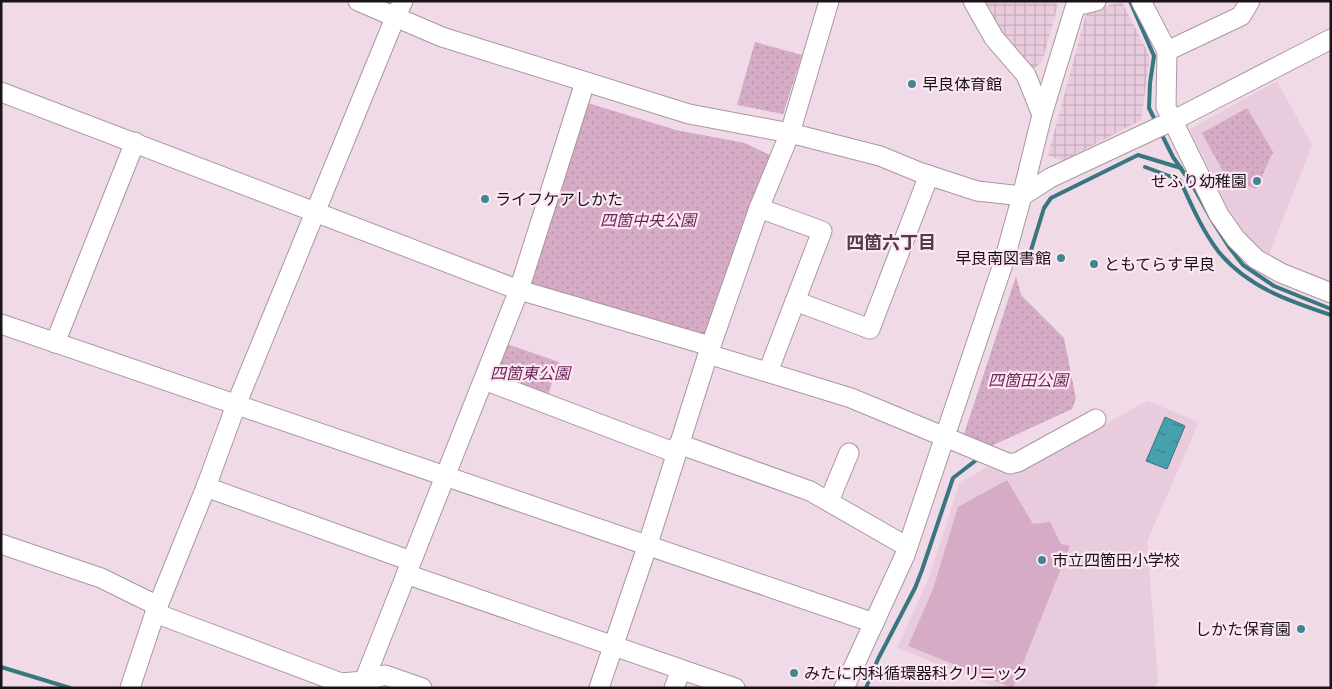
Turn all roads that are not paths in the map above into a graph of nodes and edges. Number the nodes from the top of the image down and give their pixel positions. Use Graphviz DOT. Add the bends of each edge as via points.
graph roads {
  1 [pos="358,1"];
  2 [pos="403,1"];
  3 [pos="829,1"];
  4 [pos="973,1"];
  5 [pos="1096,1"];
  6 [pos="1141,1"];
  7 [pos="1250,1"];
  8 [pos="1077,2"];
  9 [pos="395,18"];
  10 [pos="1331,39"];
  11 [pos="1167,51"];
  12 [pos="585,82"];
  13 [pos="1,92"];
  14 [pos="1042,114"];
  15 [pos="1162,126"];
  16 [pos="790,133"];
  17 [pos="135,142"];
  18 [pos="929,175"];
  19 [pos="1022,196"];
  20 [pos="759,208"];
  21 [pos="314,212"];
  22 [pos="519,290"];
  23 [pos="1331,293"];
  24 [pos="795,301"];
  25 [pos="1,324"];
  26 [pos="55,343"];
  27 [pos="709,350"];
  28 [pos="768,372"];
  29 [pos="484,380"];
  30 [pos="236,405"];
  31 [pos="1096,419"];
  32 [pos="944,436"];
  33 [pos="678,448"];
  34 [pos="849,453"];
  35 [pos="447,476"];
  36 [pos="206,487"];
  37 [pos="829,501"];
  38 [pos="1,544"];
  39 [pos="908,545"];
  40 [pos="647,547"];
  41 [pos="408,568"];
  42 [pos="156,610"];
  43 [pos="874,623"];
  44 [pos="614,646"];
  45 [pos="681,670"];
  46 [pos="364,681"];
  47 [pos="130,688"];
  48 [pos="422,688"];
  49 [pos="599,688"];
  50 [pos="674,688"];
  51 [pos="735,688"];
  52 [pos="844,688"];
  1 -- 9 [label="street"];
  2 -- 9 [label="street"];
  3 -- 16 [label="street"];
  4 -- 14 [label="street" via="994,38 1026,76"];
  5 -- 8 [label="street"];
  6 -- 11 [label="street"];
  7 -- 11 [label="street" via="1241,16"];
  8 -- 14 [label="street"];
  9 -- 12 [label="street" via="442,37"];
  9 -- 21 [label="street"];
  10 -- 15 [label="street"];
  11 -- 15 [label="street" via="1166,108"];
  12 -- 16 [label="street" via="689,114"];
  12 -- 22 [label="street"];
  13 -- 17 [label="street"];
  14 -- 19 [label="street"];
  15 -- 19 [label="street" via="1050,178"];
  15 -- 23 [label="street" via="1236,239 1256,259"];
  16 -- 18 [label="street" via="880,156"];
  16 -- 20 [label="street"];
  17 -- 21 [label="street"];
  17 -- 26 [label="street"];
  18 -- 19 [label="street" via="977,191"];
  18 -- 24 [label="street" via="870,329"];
  19 -- 32 [label="street" via="1004,261"];
  20 -- 24 [label="street" via="822,231"];
  20 -- 27 [label="street"];
  21 -- 22 [label="street"];
  21 -- 30 [label="street"];
  22 -- 27 [label="street"];
  22 -- 29 [label="street"];
  24 -- 28 [label="street"];
  25 -- 26 [label="street"];
  26 -- 30 [label="street"];
  27 -- 28 [label="street"];
  27 -- 33 [label="street"];
  28 -- 32 [label="street" via="850,398"];
  29 -- 33 [label="street"];
  29 -- 35 [label="street"];
  30 -- 35 [label="street"];
  30 -- 36 [label="street"];
  31 -- 32 [label="street" via="1010,464"];
  32 -- 39 [label="street"];
  33 -- 37 [label="street" via="810,491"];
  33 -- 40 [label="street"];
  34 -- 37 [label="street"];
  35 -- 40 [label="street"];
  35 -- 41 [label="street"];
  36 -- 41 [label="street"];
  36 -- 42 [label="street"];
  37 -- 39 [label="street"];
  38 -- 42 [label="street" via="101,578"];
  39 -- 43 [label="street"];
  40 -- 43 [label="street"];
  40 -- 44 [label="street"];
  41 -- 44 [label="street"];
  41 -- 46 [label="street"];
  42 -- 46 [label="street" via="341,683"];
  42 -- 47 [label="street"];
  43 -- 52 [label="street"];
  44 -- 45 [label="street"];
  44 -- 49 [label="street"];
  45 -- 50 [label="street"];
  45 -- 51 [label="street"];
  46 -- 48 [label="street" via="384,675"];
}
